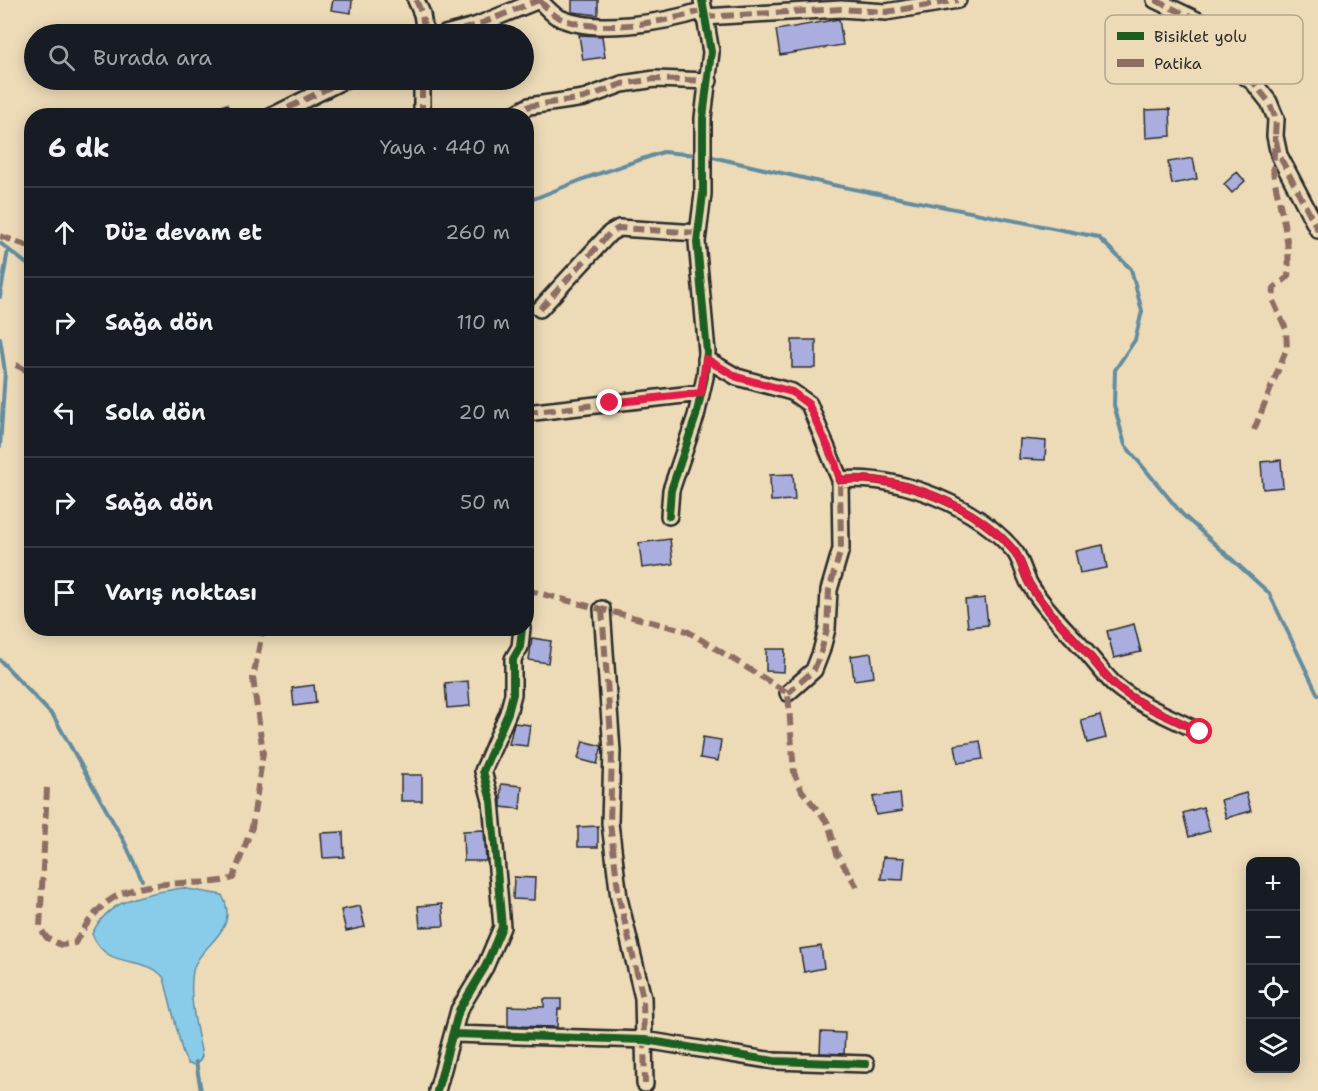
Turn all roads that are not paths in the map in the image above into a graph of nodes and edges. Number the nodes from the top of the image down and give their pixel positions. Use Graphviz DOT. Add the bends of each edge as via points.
graph roads {
  1 [pos="416,0"];
  2 [pos="539,0"];
  3 [pos="957,0"];
  4 [pos="1155,0"];
  5 [pos="703,9"];
  6 [pos="1186,15"];
  7 [pos="424,24"];
  8 [pos="480,24"];
  9 [pos="709,81"];
  10 [pos="1255,84"];
  11 [pos="324,90"];
  12 [pos="424,90"];
  13 [pos="288,108"];
  14 [pos="425,108"];
  15 [pos="525,108"];
  16 [pos="1318,230"];
  17 [pos="698,233"];
  18 [pos="540,309"];
  19 [pos="706,359"];
  20 [pos="701,393"];
  21 [pos="534,413"];
  22 [pos="840,480"];
  23 [pos="669,516"];
  24 [pos="602,609"];
  25 [pos="521,636"];
  26 [pos="788,693"];
  27 [pos="1200,732"];
  28 [pos="454,1034"];
  29 [pos="645,1040"];
  30 [pos="866,1064"];
  31 [pos="645,1084"];
  32 [pos="437,1091"];
  1 -- 7 [label="street"];
  2 -- 5 [label="street" via="557,16 610,26 652,23"];
  2 -- 8 [label="street"];
  3 -- 5 [label="street" via="886,12"];
  4 -- 6 [label="street"];
  5 -- 9 [label="street" via="711,52"];
  9 -- 15 [label="street" via="655,79 622,84 584,98"];
  9 -- 17 [label="street"];
  10 -- 16 [label="street" via="1276,119 1279,155"];
  11 -- 13 [label="street"];
  12 -- 14 [label="street"];
  17 -- 18 [label="street" via="619,228"];
  17 -- 19 [label="street"];
  19 -- 20 [label="street"];
  19 -- 22 [label="street" via="737,377 792,392 808,404"];
  20 -- 21 [label="street"];
  20 -- 23 [label="street" via="671,490"];
  22 -- 26 [label="street" via="841,549 829,590 821,652 814,670"];
  22 -- 27 [label="street" via="863,477 919,490 996,532 1017,555 1030,584 1049,610 1116,685"];
  24 -- 29 [label="street" via="612,751 610,823 619,898 643,998"];
  25 -- 28 [label="street" via="513,659 513,694 508,713 483,771 491,801 502,927 459,1010"];
  28 -- 29 [label="street"];
  28 -- 32 [label="street"];
  29 -- 30 [label="street" via="774,1061"];
  29 -- 31 [label="street"];
}
